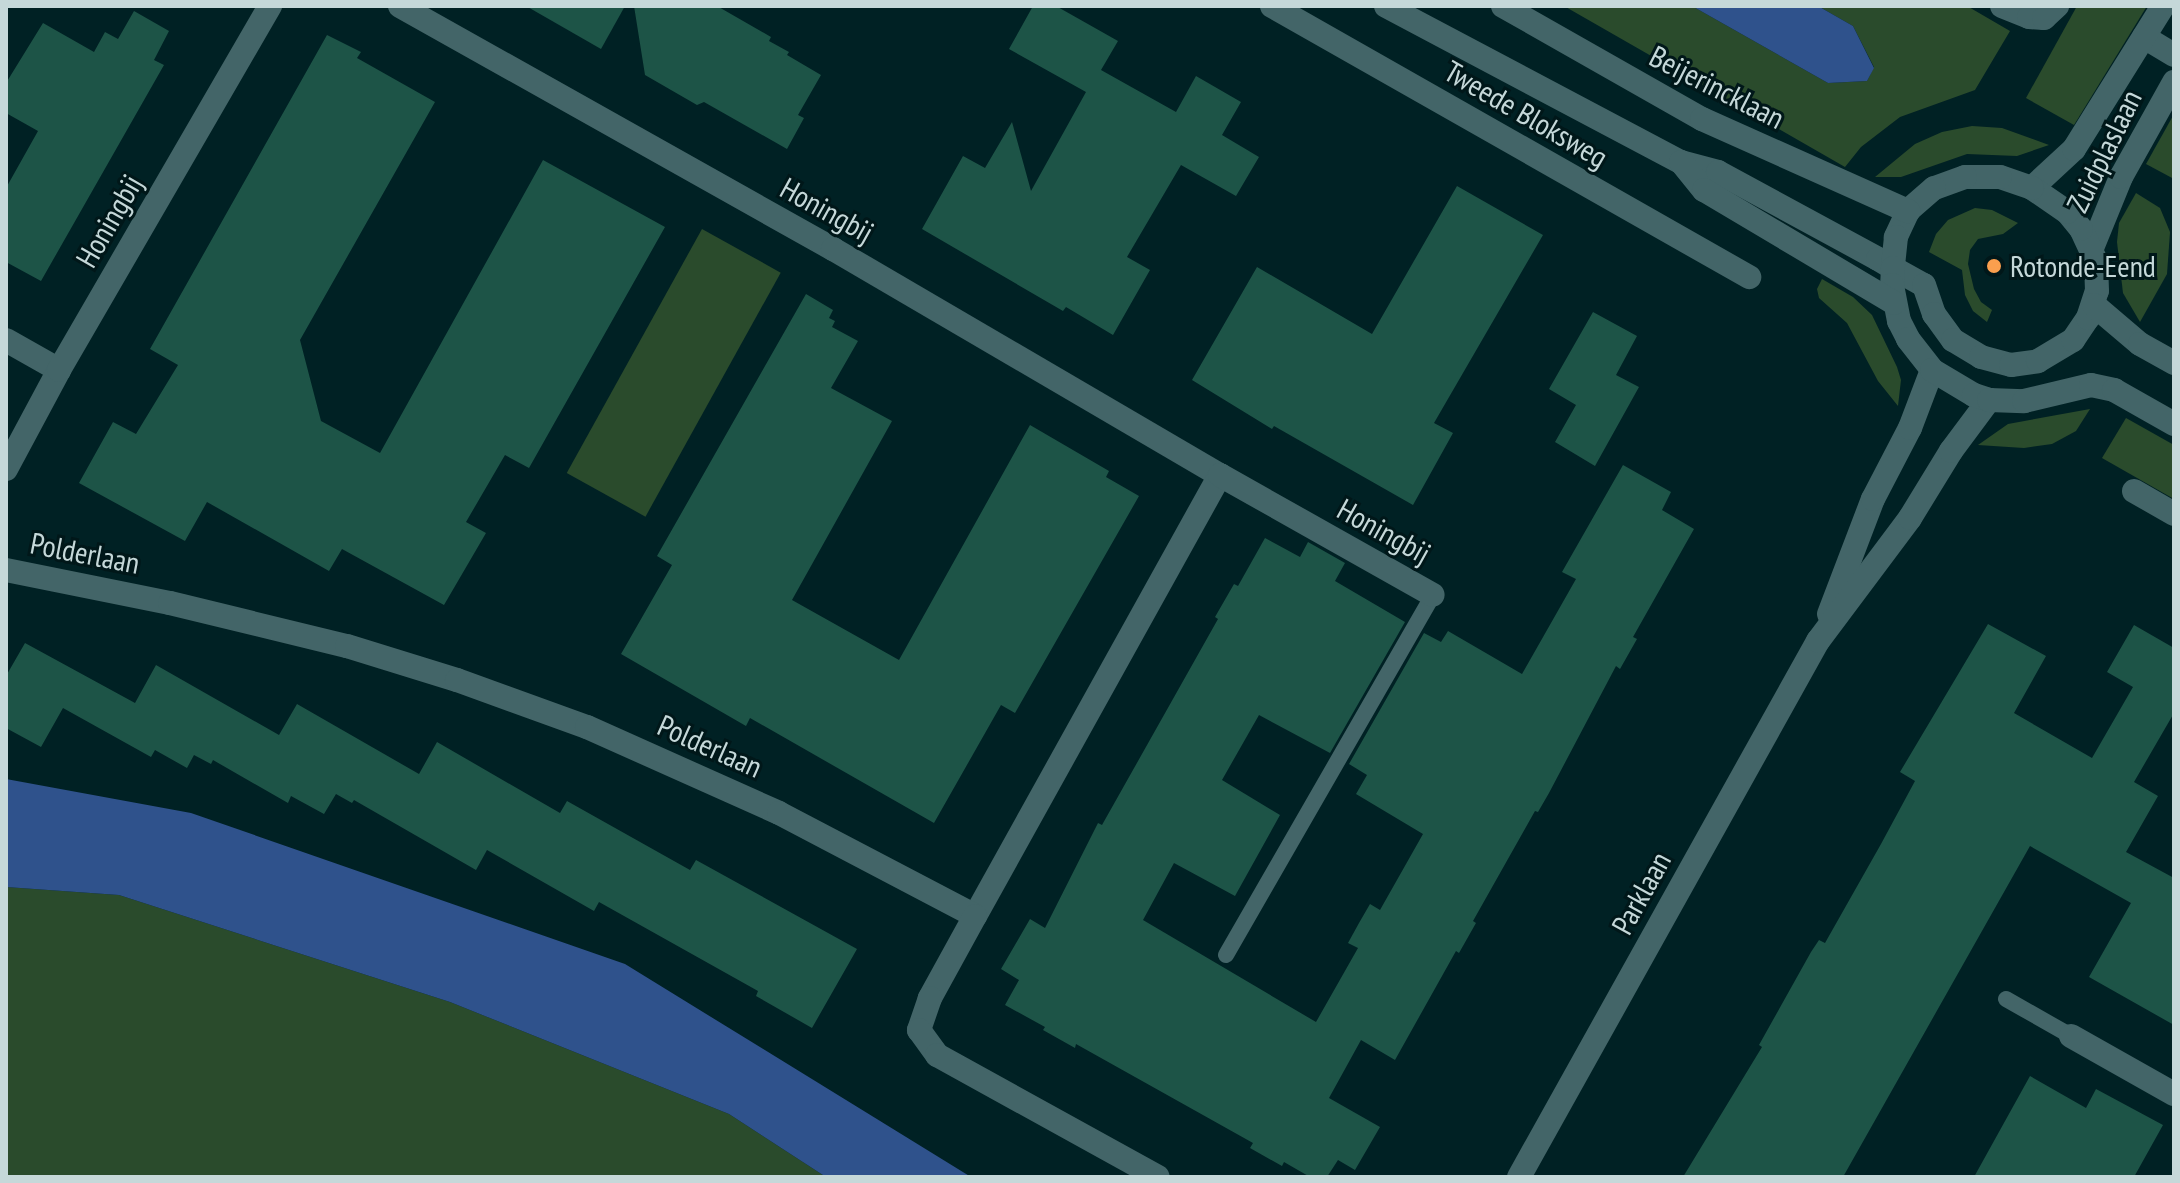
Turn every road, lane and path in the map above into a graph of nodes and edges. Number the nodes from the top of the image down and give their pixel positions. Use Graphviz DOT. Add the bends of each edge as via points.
graph roads {
  1 [pos="270,6"];
  2 [pos="400,6"];
  3 [pos="1272,6"];
  4 [pos="1386,6"];
  5 [pos="1503,6"];
  6 [pos="2002,6"];
  7 [pos="2163,6"];
  8 [pos="2050,12"];
  9 [pos="2144,37"];
  10 [pos="2174,55"];
  11 [pos="2174,82"];
  12 [pos="1681,162"];
  13 [pos="2032,188"];
  14 [pos="1908,211"];
  15 [pos="2092,248"];
  16 [pos="1893,268"];
  17 [pos="1749,277"];
  18 [pos="1894,303"];
  19 [pos="2094,305"];
  20 [pos="6,340"];
  21 [pos="2174,363"];
  22 [pos="2011,365"];
  23 [pos="59,370"];
  24 [pos="1932,370"];
  25 [pos="1989,400"];
  26 [pos="2174,424"];
  27 [pos="6,469"];
  28 [pos="1220,475"];
  29 [pos="2134,491"];
  30 [pos="2174,514"];
  31 [pos="6,570"];
  32 [pos="1433,595"];
  33 [pos="1818,641"];
  34 [pos="975,916"];
  35 [pos="1226,955"];
  36 [pos="2006,999"];
  37 [pos="2071,1036"];
  38 [pos="2174,1094"];
  39 [pos="1158,1177"];
  40 [pos="1519,1177"];
  1 -- 23 [label="street, Honingbij"];
  2 -- 28 [label="street, Honingbij" via="833,249"];
  3 -- 17 [label="street, Tweede Bloksweg"];
  4 -- 12 [label="street"];
  5 -- 14 [label="street, Beijerincklaan" via="1702,119"];
  6 -- 8 [label="street" via="2029,17"];
  7 -- 9 [label="street, Zuidplaslaan"];
  9 -- 10 [label="street"];
  9 -- 13 [label="street, Zuidplaslaan" via="2074,149"];
  11 -- 15 [label="street, Zuidplaslaan" via="2121,177"];
  12 -- 16 [label="street" via="1718,172"];
  12 -- 18 [label="street" via="1704,190"];
  13 -- 14 [label="street" via="2000,177 1965,177 1934,188"];
  13 -- 15 [label="street" via="2067,212"];
  14 -- 16 [label="street" via="1896,237"];
  15 -- 19 [label="street" via="2098,275"];
  16 -- 18 [label="street"];
  16 -- 22 [label="street" via="1924,285 1934,314 1953,340 1981,357"];
  18 -- 24 [label="street" via="1908,339"];
  19 -- 21 [label="street" via="2140,344"];
  19 -- 22 [label="street" via="2063,349 2038,361"];
  20 -- 23 [label="street"];
  22 -- 25 [label="street, Parklaan"];
  23 -- 27 [label="street, Honingbij"];
  24 -- 25 [label="street"];
  24 -- 33 [label="street, Parklaan" via="1910,428 1873,499"];
  25 -- 26 [label="street" via="2032,399 2091,385 2114,390"];
  25 -- 33 [label="street, Parklaan"];
  28 -- 32 [label="street, Honingbij"];
  28 -- 34 [label="street"];
  29 -- 30 [label="street"];
  31 -- 34 [label="street, Polderlaan" via="303,635 457,680 694,773"];
  32 -- 35 [label="lane"];
  33 -- 40 [label="street, Parklaan"];
  34 -- 39 [label="street" via="930,998 919,1030 937,1055"];
  36 -- 37 [label="lane"];
  37 -- 38 [label="street"];
}
